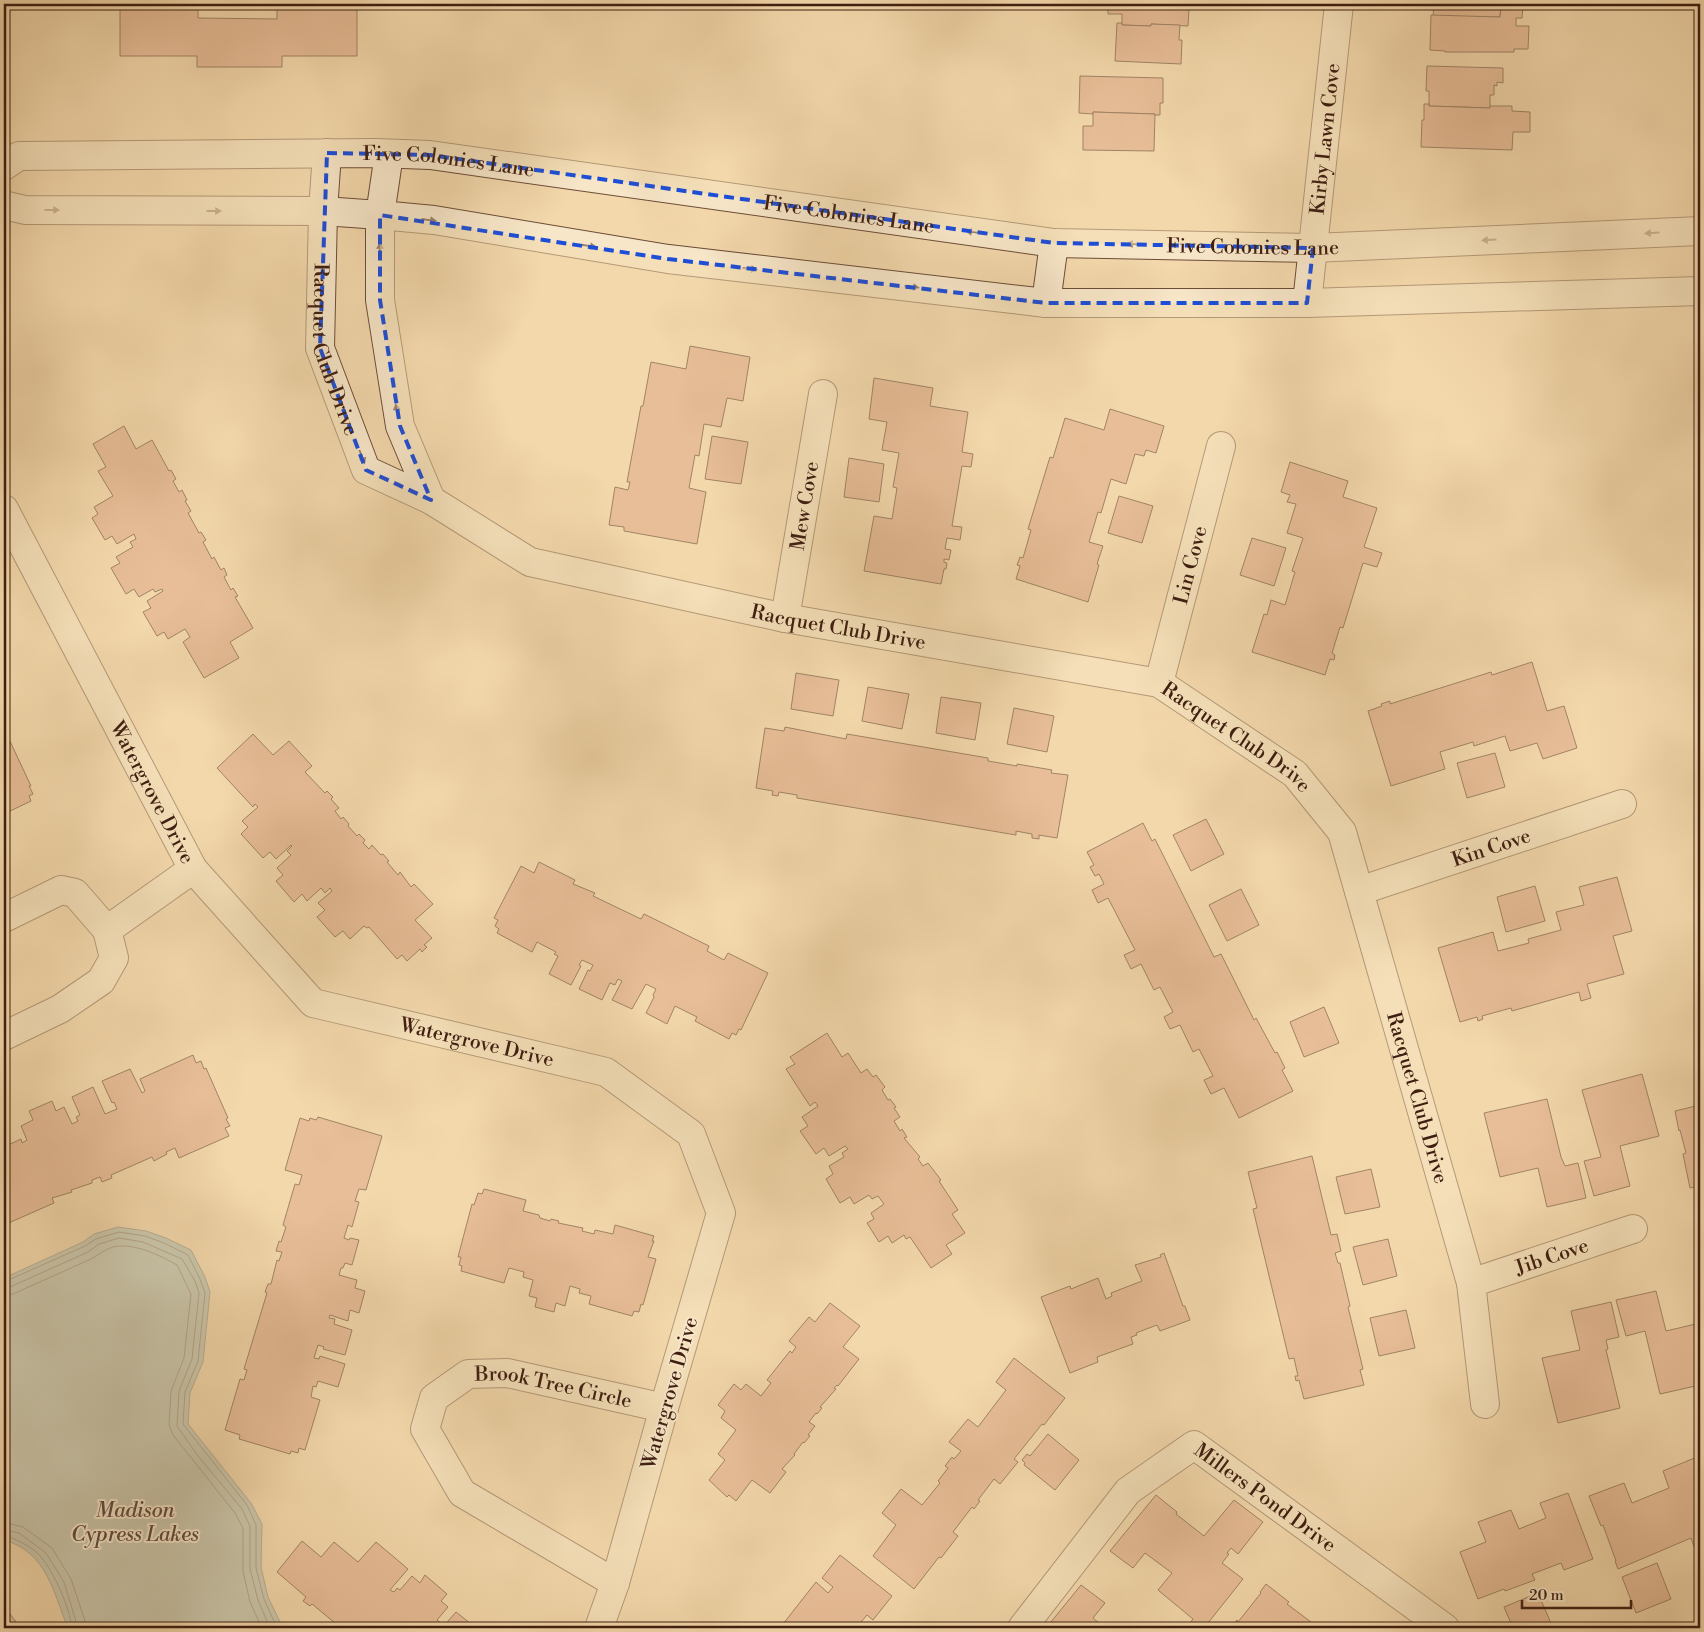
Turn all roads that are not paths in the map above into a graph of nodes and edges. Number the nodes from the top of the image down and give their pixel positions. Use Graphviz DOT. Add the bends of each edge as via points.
graph roads {
  1 [pos="1339,4"];
  2 [pos="327,153"];
  3 [pos="388,154"];
  4 [pos="4,166"];
  5 [pos="4,205"];
  6 [pos="323,211"];
  7 [pos="380,215"];
  8 [pos="1700,231"];
  9 [pos="1054,243"];
  10 [pos="1313,248"];
  11 [pos="1700,291"];
  12 [pos="1046,303"];
  13 [pos="1307,303"];
  14 [pos="822,394"];
  15 [pos="1221,446"];
  16 [pos="431,500"];
  17 [pos="4,509"];
  18 [pos="785,618"];
  19 [pos="1159,683"];
  20 [pos="1622,804"];
  21 [pos="193,869"];
  22 [pos="1359,891"];
  23 [pos="4,918"];
  24 [pos="107,930"];
  25 [pos="4,1036"];
  26 [pos="1633,1229"];
  27 [pos="1471,1284"];
  28 [pos="1485,1404"];
  29 [pos="664,1408"];
  30 [pos="615,1583"];
  31 [pos="600,1628"];
  32 [pos="1022,1628"];
  33 [pos="1445,1628"];
  1 -- 10 [label="street, Kirby Lawn Cove"];
  2 -- 3 [label="street, Five Colonies Lane"];
  2 -- 4 [label="street, Five Colonies Lane" via="19,156"];
  2 -- 6 [label="street, Racquet Club Drive"];
  3 -- 7 [label="street"];
  9 -- 3 [label="street, Five Colonies Lane, one-way" via="430,155"];
  5 -- 6 [label="street, one-way" via="25,210"];
  6 -- 7 [label="street"];
  6 -- 16 [label="street, Racquet Club Drive, one-way" via="320,348 366,470"];
  7 -- 12 [label="street, one-way" via="434,220 668,259"];
  16 -- 7 [label="street, one-way" via="400,426 380,300"];
  8 -- 10 [label="street, Five Colonies Lane, one-way"];
  10 -- 9 [label="street, Five Colonies Lane, one-way"];
  9 -- 12 [label="street"];
  10 -- 13 [label="street, Kirby Lawn Cove"];
  11 -- 13 [label="street"];
  12 -- 13 [label="street"];
  14 -- 18 [label="street, Mew Cove"];
  15 -- 19 [label="street, Lin Cove"];
  16 -- 18 [label="street, Racquet Club Drive" via="530,562"];
  17 -- 21 [label="street, Watergrove Drive"];
  18 -- 19 [label="street, Racquet Club Drive"];
  19 -- 22 [label="street, Racquet Club Drive" via="1295,774 1342,832"];
  20 -- 22 [label="street, Kin Cove"];
  21 -- 24 [label="street"];
  21 -- 29 [label="street, Watergrove Drive" via="313,1003 606,1072 691,1134 721,1213"];
  22 -- 27 [label="street, Racquet Club Drive"];
  23 -- 24 [label="street" via="61,890 75,893"];
  24 -- 25 [label="street" via="114,958 101,981 60,1009"];
  26 -- 27 [label="street, Jib Cove"];
  27 -- 28 [label="street, Racquet Club Drive"];
  29 -- 30 [label="street, Watergrove Drive"];
  29 -- 30 [label="street, Brook Tree Circle" via="507,1373 468,1374 434,1398 425,1429 462,1493"];
  30 -- 31 [label="street, Watergrove Drive"];
  32 -- 33 [label="street, Millers Pond Drive" via="1128,1491 1194,1445"];
}
